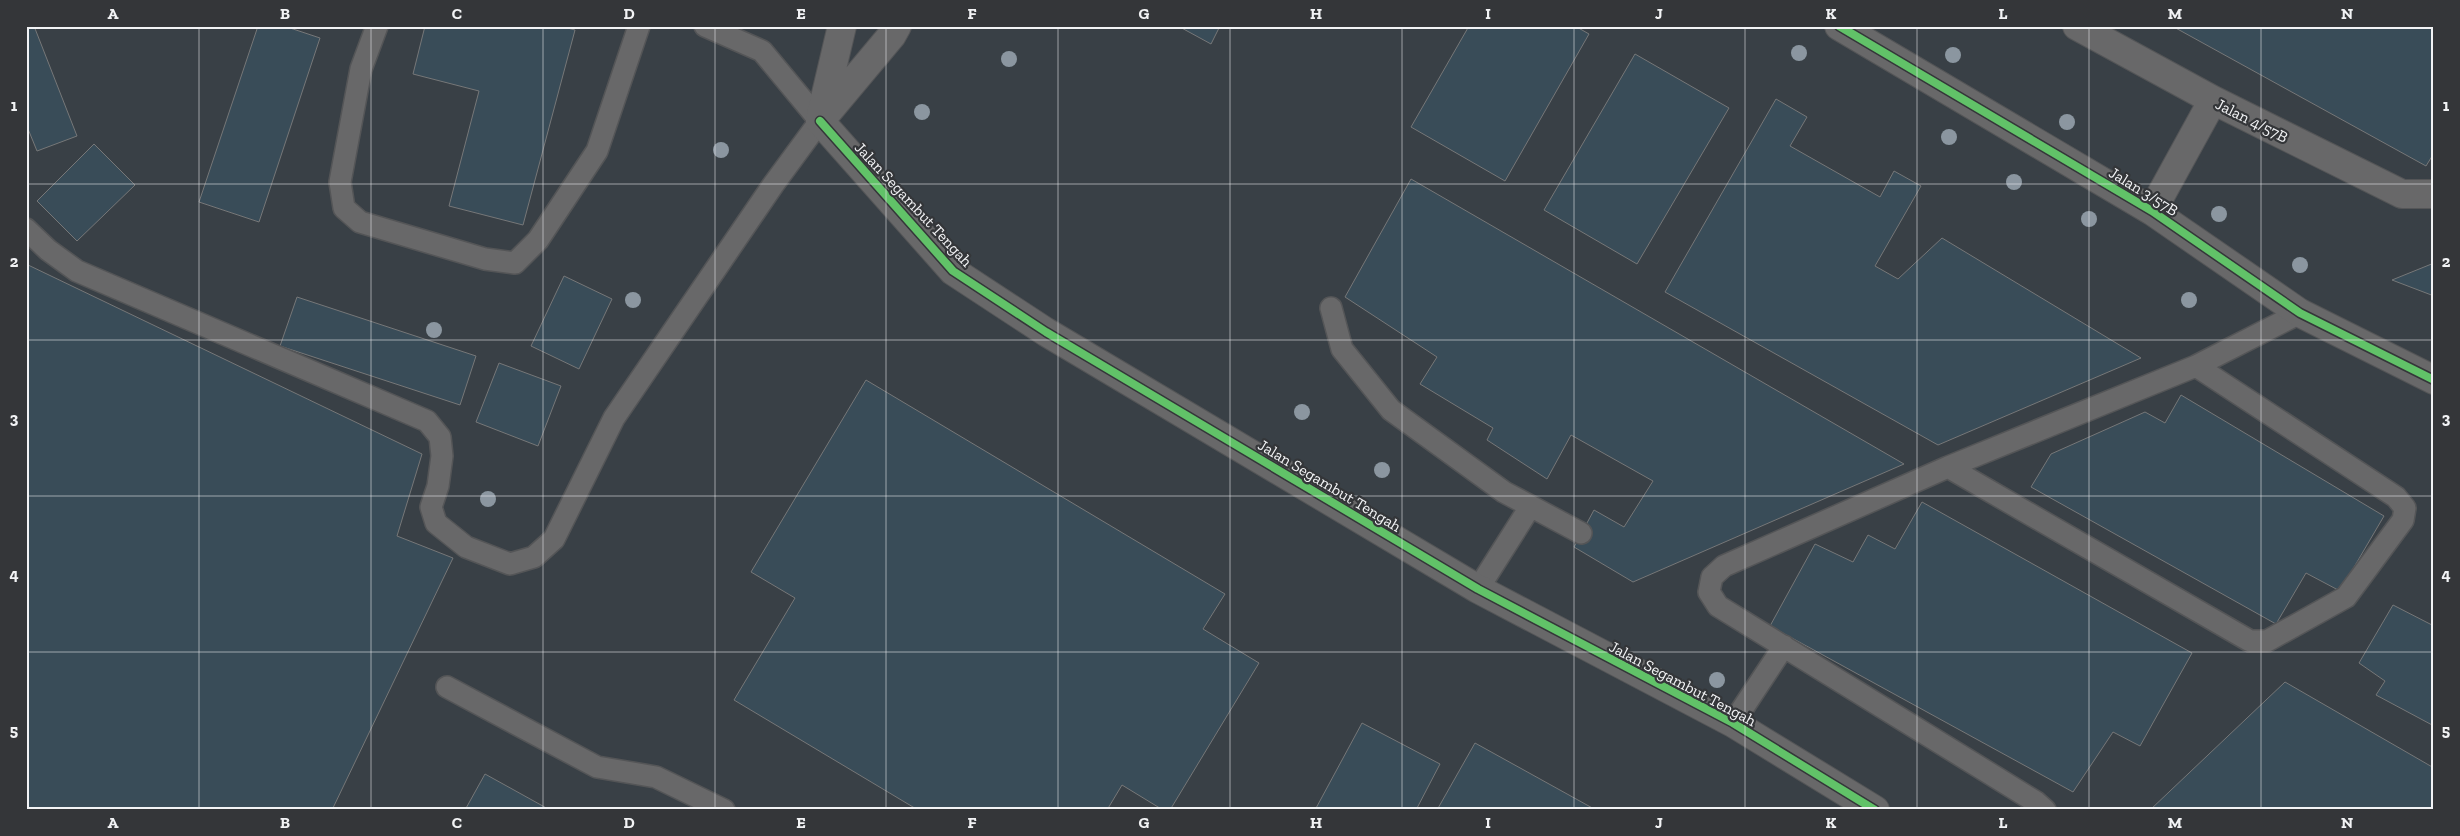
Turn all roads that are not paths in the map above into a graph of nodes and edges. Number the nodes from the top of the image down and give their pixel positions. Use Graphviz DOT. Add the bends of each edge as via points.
graph roads {
  1 [pos="377,26"];
  2 [pos="639,26"];
  3 [pos="705,26"];
  4 [pos="842,26"];
  5 [pos="897,26"];
  6 [pos="1839,26"];
  7 [pos="2077,26"];
  8 [pos="2213,100"];
  9 [pos="820,122"];
  10 [pos="2434,194"];
  11 [pos="2152,211"];
  12 [pos="26,229"];
  13 [pos="1331,308"];
  14 [pos="2300,313"];
  15 [pos="2196,366"];
  16 [pos="2434,380"];
  17 [pos="1948,467"];
  18 [pos="1530,507"];
  19 [pos="1581,534"];
  20 [pos="1478,589"];
  21 [pos="1784,646"];
  22 [pos="447,687"];
  23 [pos="1733,723"];
  24 [pos="724,810"];
  25 [pos="1875,810"];
  26 [pos="2045,810"];
  1 -- 2 [label="lane" via="361,69 340,182 344,208 360,222 485,259 515,263 538,240 596,151"];
  3 -- 9 [label="lane" via="762,51"];
  4 -- 9 [label="street"];
  5 -- 9 [label="street"];
  6 -- 11 [label="street, Jalan 3/57B"];
  7 -- 8 [label="street, Jalan 4/57B"];
  8 -- 10 [label="street, Jalan 4/57B" via="2402,194"];
  8 -- 11 [label="street"];
  9 -- 12 [label="lane" via="773,185 614,418 554,539 534,556 510,564 466,547 436,523 431,507 442,456 440,437 427,421 77,271"];
  9 -- 20 [label="street, Jalan Segambut Tengah" via="953,271 1054,337"];
  11 -- 14 [label="street, Jalan 3/57B"];
  13 -- 18 [label="lane" via="1342,349 1391,410 1504,492"];
  14 -- 15 [label="lane"];
  14 -- 16 [label="street, Jalan 3/57B"];
  15 -- 17 [label="lane"];
  15 -- 17 [label="lane" via="2396,497 2405,508 2403,520 2346,597 2267,641 2250,641"];
  17 -- 21 [label="lane" via="1724,566 1712,577 1709,592 1718,606"];
  18 -- 19 [label="lane"];
  18 -- 20 [label="lane"];
  20 -- 23 [label="street, Jalan Segambut Tengah"];
  21 -- 23 [label="lane"];
  21 -- 26 [label="lane"];
  22 -- 24 [label="lane" via="597,767 656,777"];
  23 -- 25 [label="street, Jalan Segambut Tengah"];
}
